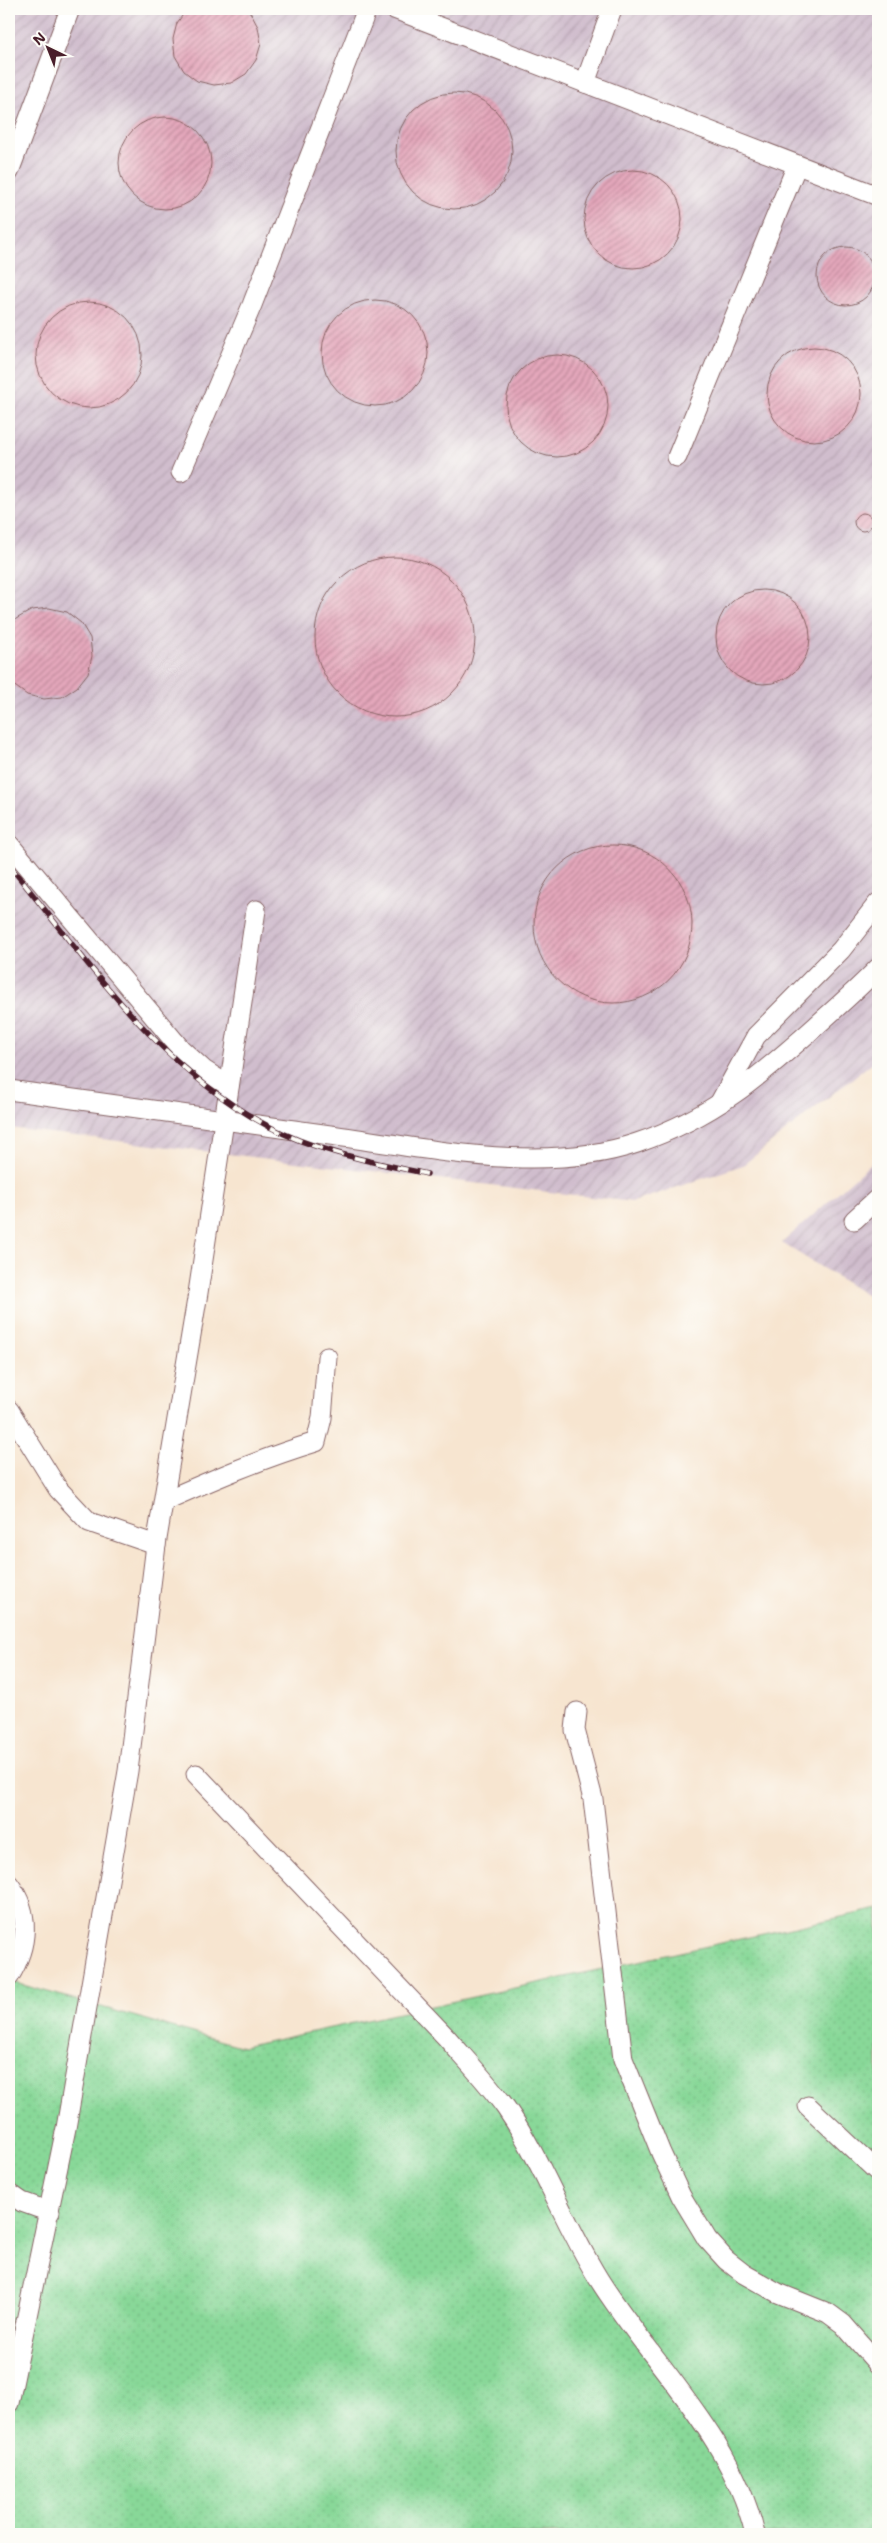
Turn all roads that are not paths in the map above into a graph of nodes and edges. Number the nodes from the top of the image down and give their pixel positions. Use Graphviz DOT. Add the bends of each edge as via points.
graph roads {
  1 [pos="70,9"];
  2 [pos="366,9"];
  3 [pos="394,9"];
  4 [pos="612,9"];
  5 [pos="586,84"];
  6 [pos="796,165"];
  7 [pos="9,172"];
  8 [pos="878,196"];
  9 [pos="678,457"];
  10 [pos="181,472"];
  11 [pos="9,844"];
  12 [pos="878,903"];
  13 [pos="256,910"];
  14 [pos="878,968"];
  15 [pos="229,1086"];
  16 [pos="9,1090"];
  17 [pos="718,1107"];
  18 [pos="224,1121"];
  19 [pos="878,1198"];
  20 [pos="854,1220"];
  21 [pos="326,1357"];
  22 [pos="9,1410"];
  23 [pos="164,1501"];
  24 [pos="156,1545"];
  25 [pos="577,1712"];
  26 [pos="196,1774"];
  27 [pos="9,1884"];
  28 [pos="9,1977"];
  29 [pos="808,2106"];
  30 [pos="878,2172"];
  31 [pos="9,2193"];
  32 [pos="50,2212"];
  33 [pos="878,2364"];
  34 [pos="9,2403"];
  35 [pos="755,2534"];
  1 -- 7 [label="street"];
  2 -- 10 [label="street" via="252,305"];
  3 -- 5 [label="street"];
  4 -- 5 [label="street"];
  5 -- 6 [label="street"];
  6 -- 8 [label="street"];
  6 -- 9 [label="street"];
  11 -- 15 [label="street" via="181,1049 204,1070"];
  12 -- 17 [label="street" via="841,950 756,1036"];
  13 -- 15 [label="street"];
  14 -- 17 [label="street" via="765,1072"];
  15 -- 18 [label="street"];
  16 -- 18 [label="street"];
  17 -- 18 [label="street" via="635,1144 582,1156 525,1159"];
  18 -- 23 [label="street"];
  19 -- 20 [label="street"];
  21 -- 23 [label="street" via="322,1418 316,1442 223,1475"];
  22 -- 24 [label="street" via="58,1489 89,1522"];
  23 -- 24 [label="street"];
  24 -- 32 [label="street" via="128,1771"];
  25 -- 33 [label="street" via="575,1730 593,1799 623,2059 660,2153 707,2239 726,2260 778,2293 828,2313 843,2324"];
  26 -- 35 [label="street" via="447,2038 506,2109 598,2278 739,2482"];
  27 -- 28 [label="street" via="25,1915 23,1944"];
  29 -- 30 [label="street"];
  31 -- 32 [label="street" via="22,2202"];
  32 -- 34 [label="street"];
}
